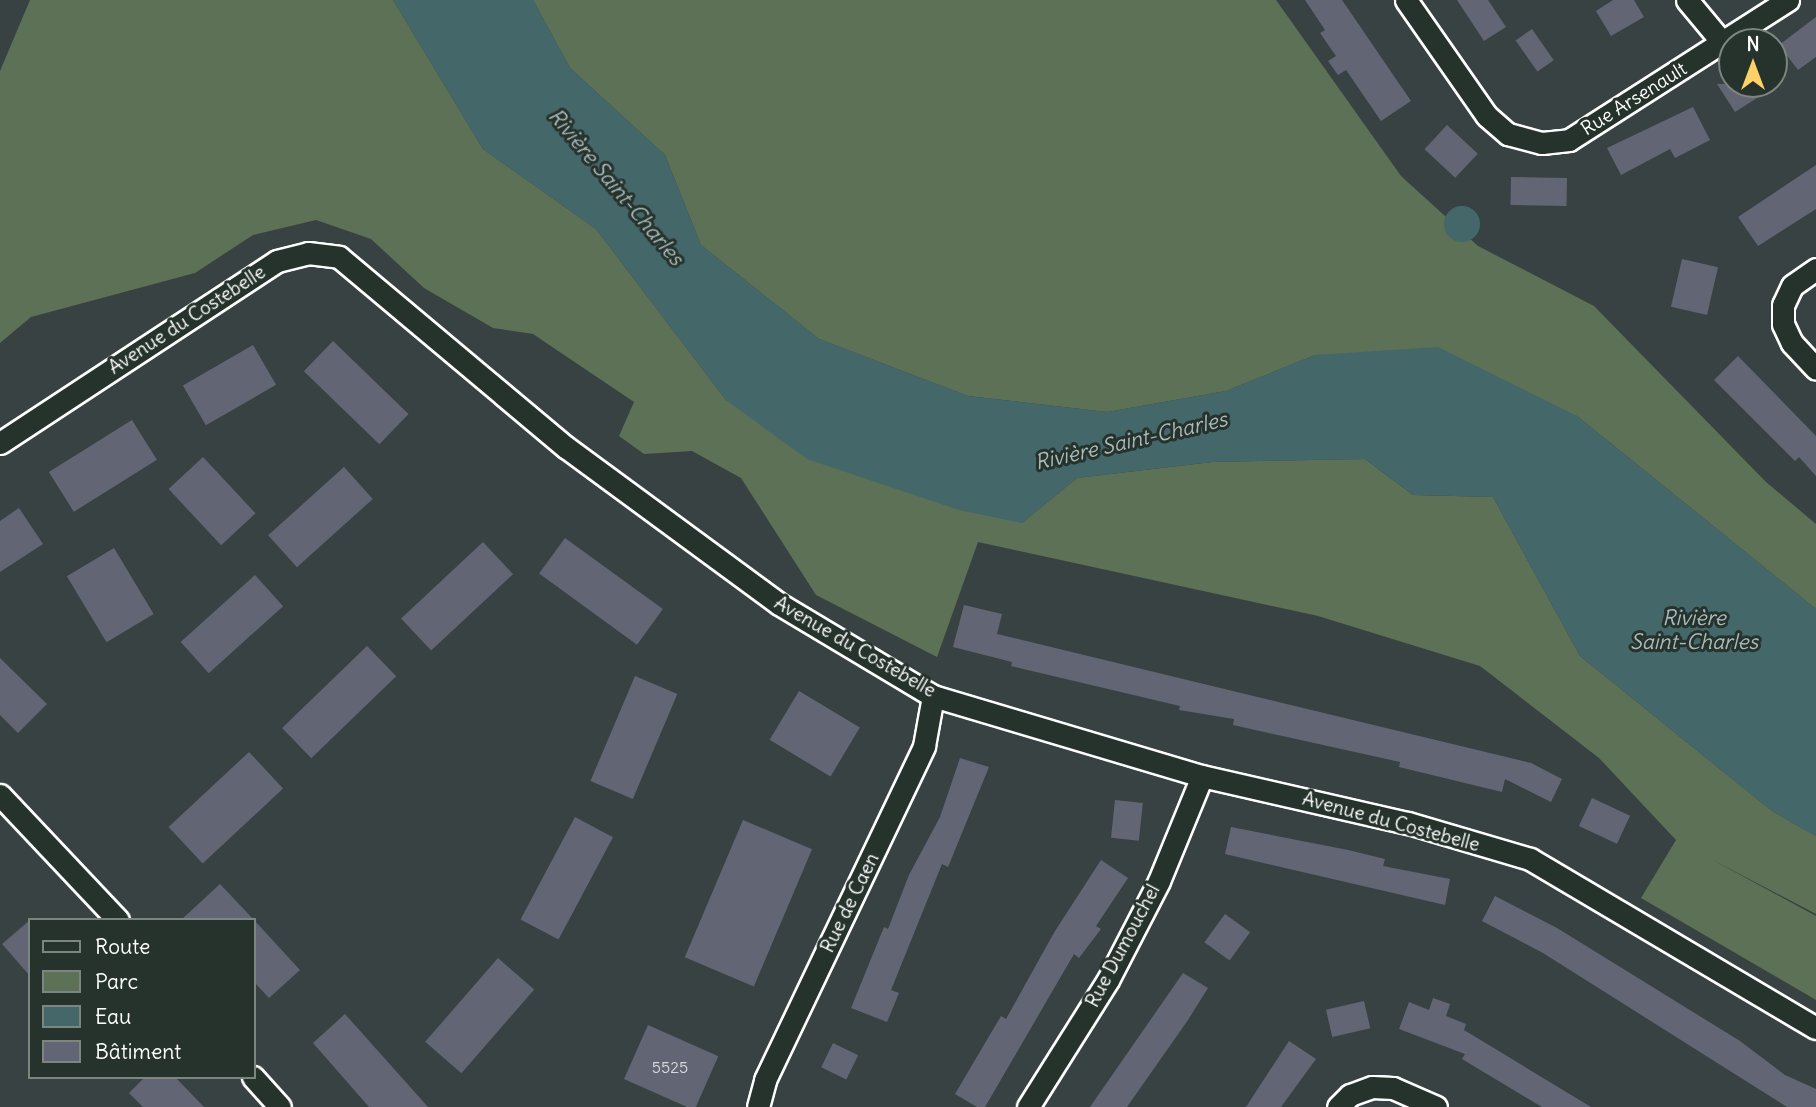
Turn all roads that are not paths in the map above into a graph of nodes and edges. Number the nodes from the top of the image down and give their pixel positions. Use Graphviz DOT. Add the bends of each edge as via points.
graph roads {
  1 [pos="1406,0"];
  2 [pos="1688,0"];
  3 [pos="1788,0"];
  4 [pos="1744,28"];
  5 [pos="1718,37"];
  6 [pos="1718,45"];
  7 [pos="1816,269"];
  8 [pos="1816,369"];
  9 [pos="0,443"];
  10 [pos="933,696"];
  11 [pos="1202,776"];
  12 [pos="0,795"];
  13 [pos="116,918"];
  14 [pos="1816,1028"];
  15 [pos="255,1079"];
  16 [pos="280,1107"];
  17 [pos="758,1107"];
  18 [pos="1028,1107"];
  19 [pos="1338,1107"];
  20 [pos="1436,1107"];
  1 -- 6 [label="street, Rue Arsenault" via="1487,116 1508,134 1542,143 1569,140"];
  2 -- 5 [label="street"];
  3 -- 4 [label="street, Rue Arsenault"];
  7 -- 8 [label="street" via="1792,286 1783,305 1783,324 1792,343"];
  9 -- 10 [label="street, Avenue du Costebelle" via="277,261 308,253 339,257 559,442 622,489 779,604"];
  10 -- 11 [label="street, Avenue du Costebelle"];
  10 -- 17 [label="street, Rue de Caen" via="924,746 765,1080"];
  11 -- 14 [label="street, Avenue du Costebelle" via="1408,823 1530,859"];
  11 -- 18 [label="street, Rue Dumouchel" via="1159,881 1108,980"];
  12 -- 13 [label="street"];
  15 -- 16 [label="street"];
  19 -- 20 [label="street" via="1372,1087 1393,1088"];
}
